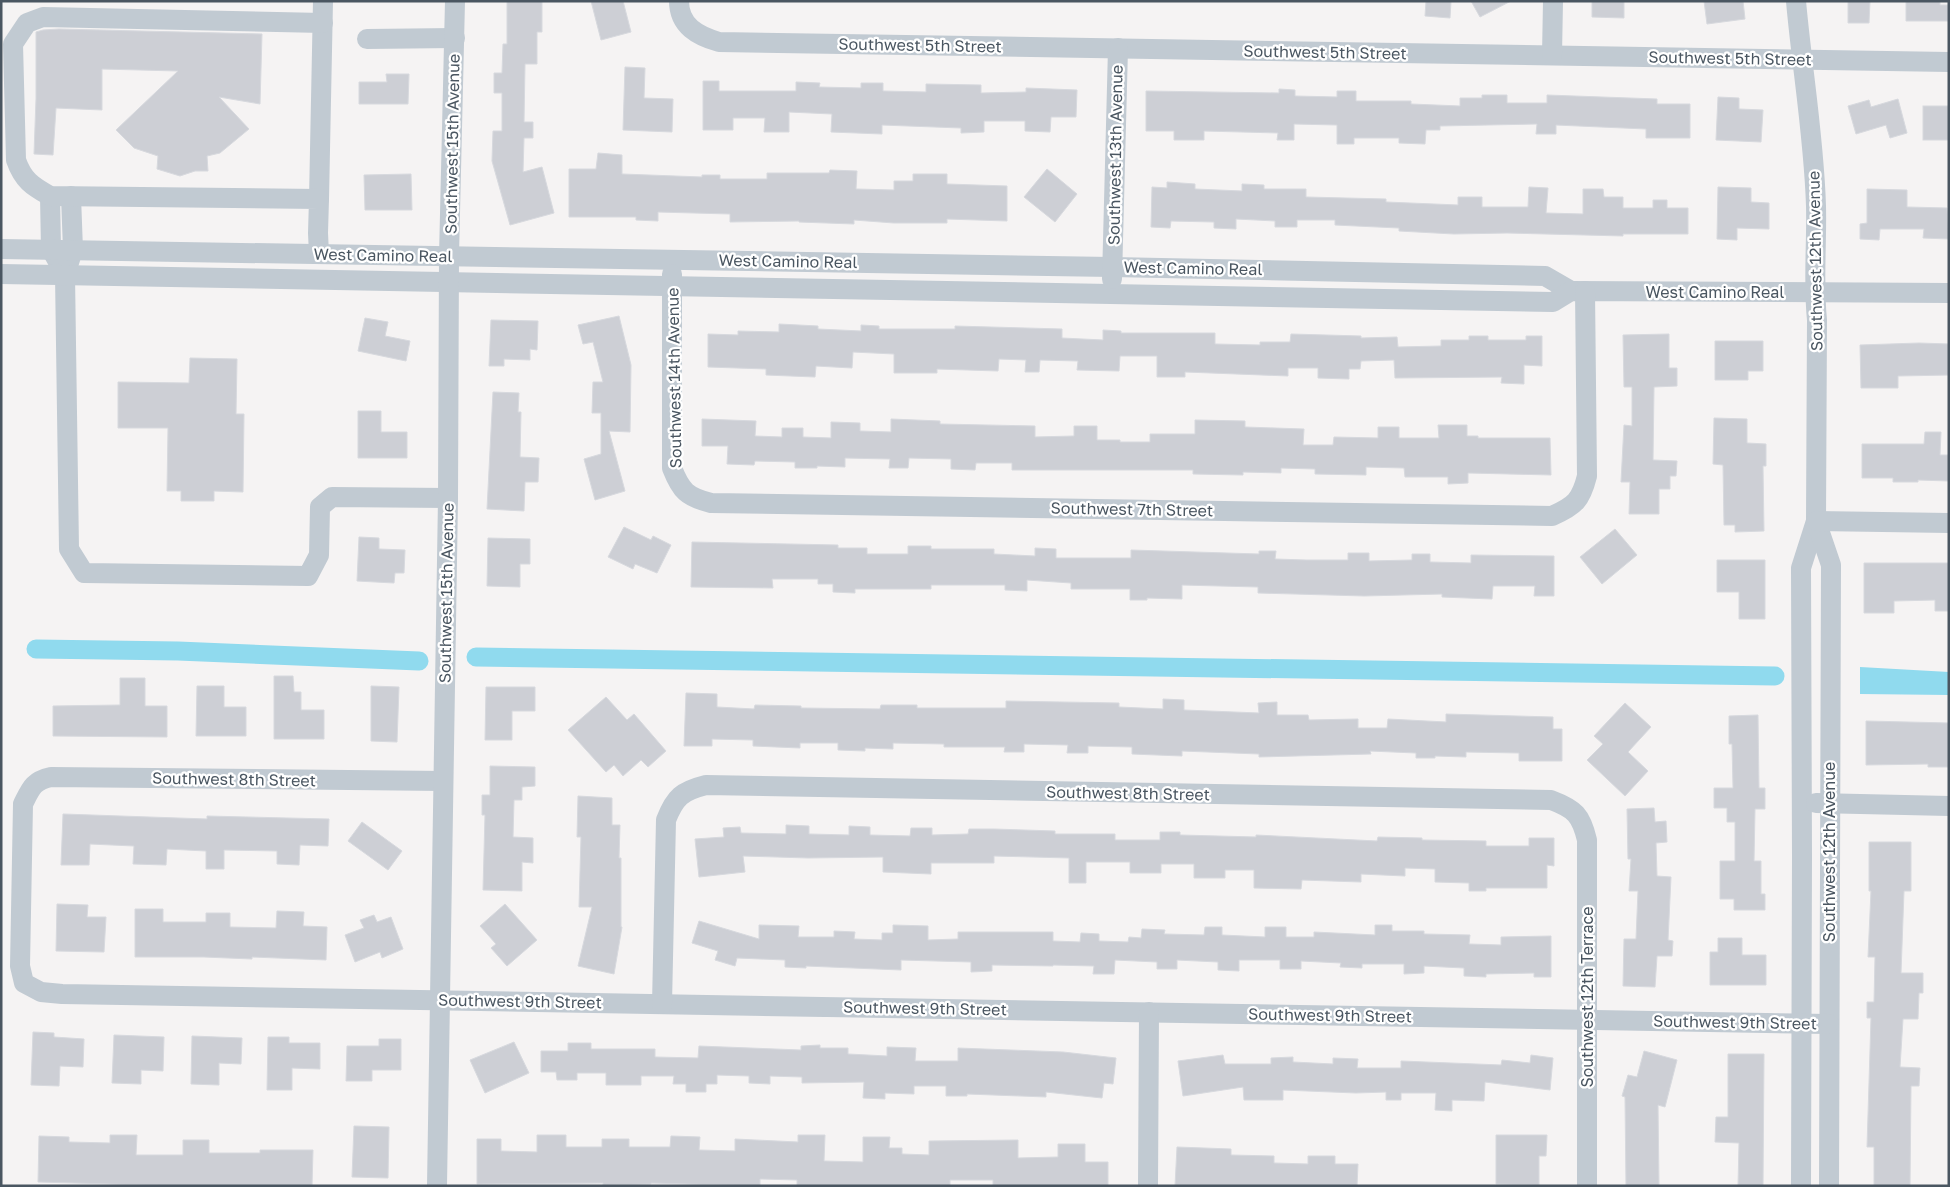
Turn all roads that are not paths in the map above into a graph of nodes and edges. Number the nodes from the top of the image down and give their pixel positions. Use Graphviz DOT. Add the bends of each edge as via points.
graph roads {
  1 [pos="323,1"];
  2 [pos="455,1"];
  3 [pos="679,1"];
  4 [pos="1553,1"];
  5 [pos="1796,1"];
  6 [pos="323,23"];
  7 [pos="455,38"];
  8 [pos="367,39"];
  9 [pos="1118,48"];
  10 [pos="1552,55"];
  11 [pos="1802,59"];
  12 [pos="1949,62"];
  13 [pos="50,196"];
  14 [pos="71,196"];
  15 [pos="319,199"];
  16 [pos="1,249"];
  17 [pos="51,250"];
  18 [pos="73,250"];
  19 [pos="320,254"];
  20 [pos="449,256"];
  21 [pos="672,260"];
  22 [pos="1112,266"];
  23 [pos="1,274"];
  24 [pos="65,275"];
  25 [pos="449,282"];
  26 [pos="672,286"];
  27 [pos="1578,291"];
  28 [pos="1112,292"];
  29 [pos="1814,292"];
  30 [pos="1949,293"];
  31 [pos="686,492"];
  32 [pos="448,498"];
  33 [pos="1816,521"];
  34 [pos="1949,523"];
  35 [pos="443,781"];
  36 [pos="1802,803"];
  37 [pos="1830,803"];
  38 [pos="1949,806"];
  39 [pos="1574,812"];
  40 [pos="24,983"];
  41 [pos="439,1000"];
  42 [pos="662,1004"];
  43 [pos="1148,1012"];
  44 [pos="1587,1019"];
  45 [pos="1800,1023"];
  46 [pos="1829,1024"];
  47 [pos="437,1186"];
  48 [pos="1148,1186"];
  49 [pos="1587,1186"];
  50 [pos="1801,1186"];
  51 [pos="1829,1186"];
  1 -- 6 [label="street"];
  2 -- 7 [label="street, Southwest 15th Avenue"];
  3 -- 9 [label="street, Southwest 5th Street" via="686,25 702,38 719,42"];
  4 -- 10 [label="street"];
  5 -- 11 [label="street, Southwest 12th Avenue"];
  6 -- 13 [label="street" via="43,16 27,23 13,44 16,160 20,172 31,185"];
  6 -- 15 [label="street"];
  7 -- 8 [label="street"];
  7 -- 20 [label="street, Southwest 15th Avenue"];
  9 -- 10 [label="street, Southwest 5th Street"];
  9 -- 22 [label="street, Southwest 13th Avenue"];
  10 -- 11 [label="street, Southwest 5th Street"];
  11 -- 12 [label="street, Southwest 5th Street"];
  11 -- 29 [label="street, Southwest 12th Avenue" via="1816,205"];
  13 -- 14 [label="street"];
  13 -- 17 [label="street"];
  14 -- 15 [label="street"];
  14 -- 18 [label="street"];
  15 -- 19 [label="street"];
  16 -- 17 [label="street, West Camino Real"];
  17 -- 18 [label="street, West Camino Real"];
  17 -- 24 [label="street"];
  18 -- 19 [label="street, West Camino Real"];
  18 -- 24 [label="street"];
  19 -- 20 [label="street, West Camino Real"];
  20 -- 21 [label="street, West Camino Real"];
  20 -- 25 [label="street, Southwest 15th Avenue"];
  21 -- 22 [label="street, West Camino Real"];
  21 -- 26 [label="street, Southwest 14th Avenue"];
  22 -- 27 [label="street, West Camino Real" via="1545,276"];
  22 -- 28 [label="street, Southwest 13th Avenue"];
  23 -- 24 [label="street, West Camino Real"];
  24 -- 25 [label="street, West Camino Real"];
  24 -- 32 [label="street" via="69,549 84,573 308,576 319,555 320,507 332,497"];
  25 -- 26 [label="street, West Camino Real"];
  25 -- 32 [label="street, Southwest 15th Avenue"];
  26 -- 28 [label="street, West Camino Real"];
  26 -- 31 [label="street, Southwest 14th Avenue" via="672,468 679,486"];
  27 -- 28 [label="street, West Camino Real" via="1553,302"];
  27 -- 29 [label="street, West Camino Real"];
  27 -- 31 [label="street, Southwest 7th Street" via="1587,476 1582,494 1570,508 1552,516 711,503"];
  29 -- 30 [label="street, West Camino Real"];
  29 -- 33 [label="street, Southwest 12th Avenue" via="1817,320"];
  32 -- 35 [label="street, Southwest 15th Avenue"];
  33 -- 34 [label="street"];
  33 -- 36 [label="street, Southwest 12th Avenue" via="1801,568"];
  33 -- 37 [label="street, Southwest 12th Avenue" via="1831,565"];
  35 -- 40 [label="street, Southwest 8th Street" via="51,776 39,780 24,804 20,966"];
  35 -- 41 [label="street, Southwest 15th Avenue"];
  36 -- 37 [label="street"];
  36 -- 45 [label="street, Southwest 12th Avenue"];
  37 -- 38 [label="street"];
  37 -- 46 [label="street, Southwest 12th Avenue"];
  39 -- 42 [label="street, Southwest 8th Street" via="1551,800 706,785 688,790 673,802 666,820"];
  39 -- 44 [label="street, Southwest 12th Terrace" via="1582,821 1587,840"];
  40 -- 41 [label="street, Southwest 9th Street" via="41,992 62,994"];
  41 -- 42 [label="street, Southwest 9th Street"];
  41 -- 47 [label="street, Southwest 15th Avenue"];
  42 -- 43 [label="street, Southwest 9th Street"];
  43 -- 44 [label="street, Southwest 9th Street"];
  43 -- 48 [label="street"];
  44 -- 45 [label="street, Southwest 9th Street"];
  44 -- 49 [label="street, Southwest 12th Terrace"];
  45 -- 46 [label="street, Southwest 9th Street"];
  45 -- 50 [label="street, Southwest 12th Avenue"];
  46 -- 51 [label="street, Southwest 12th Avenue"];
}
